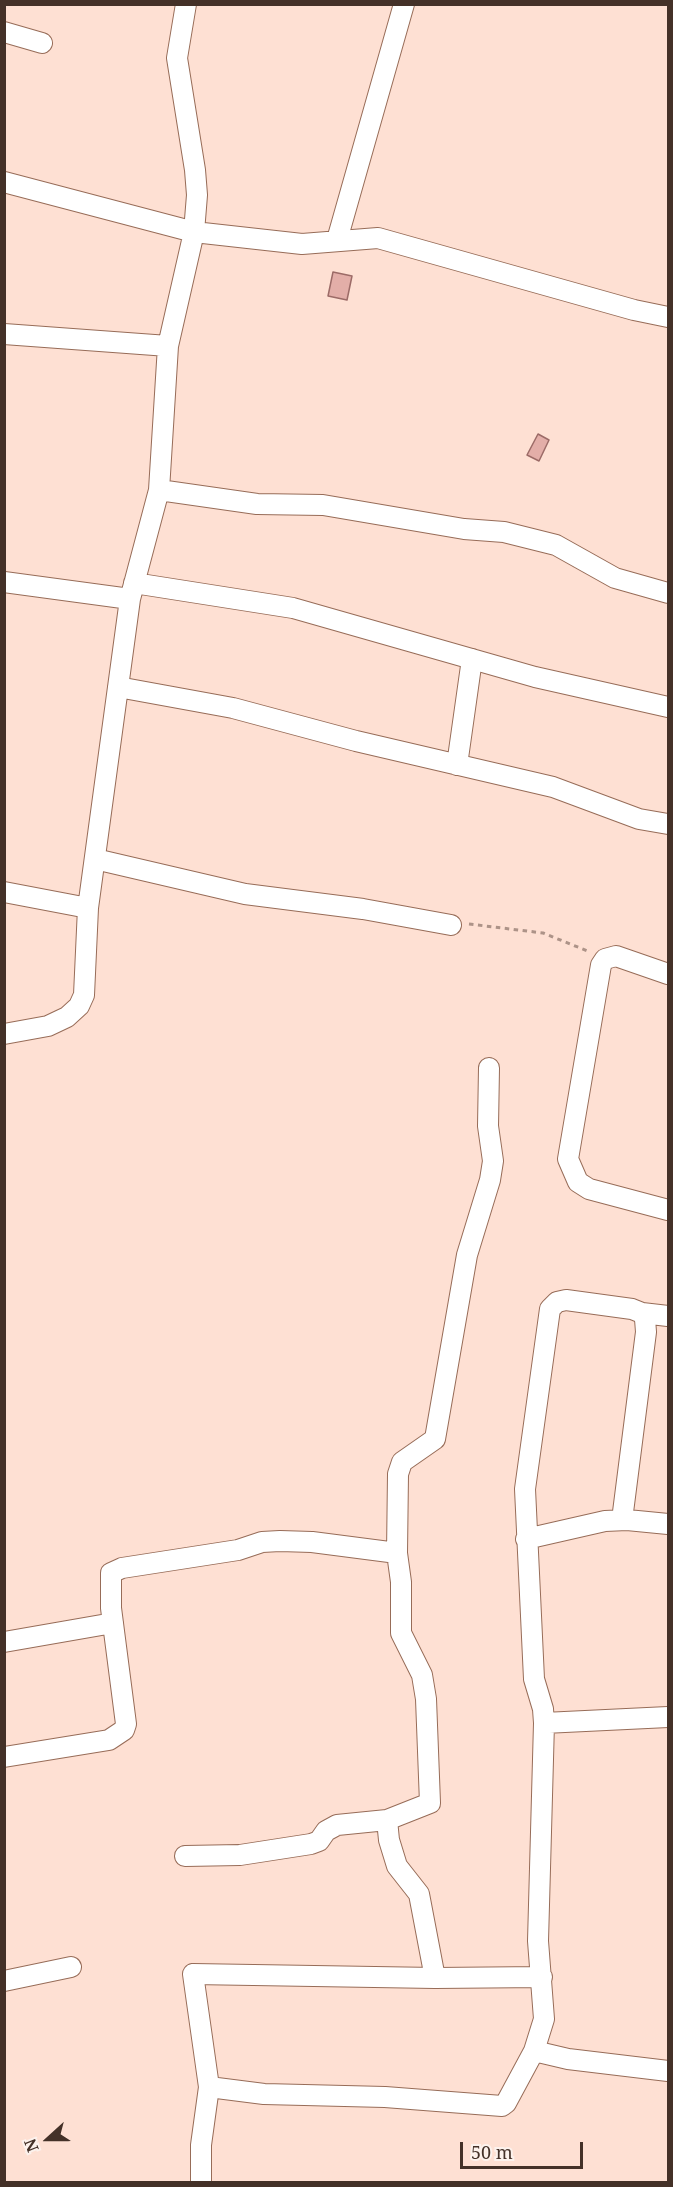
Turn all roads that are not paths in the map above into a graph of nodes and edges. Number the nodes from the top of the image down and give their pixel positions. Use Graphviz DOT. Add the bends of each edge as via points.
graph roads {
  1 [pos="186,4"];
  2 [pos="404,4"];
  3 [pos="4,32"];
  4 [pos="42,43"];
  5 [pos="4,182"];
  6 [pos="194,232"];
  7 [pos="337,240"];
  8 [pos="669,317"];
  9 [pos="4,334"];
  10 [pos="168,346"];
  11 [pos="159,490"];
  12 [pos="4,582"];
  13 [pos="132,591"];
  14 [pos="669,593"];
  15 [pos="472,659"];
  16 [pos="118,687"];
  17 [pos="669,707"];
  18 [pos="457,765"];
  19 [pos="669,824"];
  20 [pos="95,859"];
  21 [pos="4,892"];
  22 [pos="88,908"];
  23 [pos="451,925"];
  24 [pos="669,974"];
  25 [pos="4,1034"];
  26 [pos="489,1068"];
  27 [pos="669,1210"];
  28 [pos="642,1313"];
  29 [pos="669,1316"];
  30 [pos="622,1520"];
  31 [pos="669,1524"];
  32 [pos="526,1539"];
  33 [pos="397,1553"];
  34 [pos="113,1623"];
  35 [pos="4,1642"];
  36 [pos="669,1717"];
  37 [pos="544,1723"];
  38 [pos="4,1757"];
  39 [pos="387,1820"];
  40 [pos="185,1856"];
  41 [pos="71,1967"];
  42 [pos="542,1977"];
  43 [pos="435,1978"];
  44 [pos="4,1981"];
  45 [pos="534,2051"];
  46 [pos="669,2070"];
  47 [pos="209,2087"];
  48 [pos="201,2182"];
  1 -- 6 [label="street" via="177,58 195,170"];
  2 -- 7 [label="street"];
  3 -- 4 [label="street"];
  5 -- 6 [label="street"];
  6 -- 7 [label="street" via="302,244"];
  6 -- 10 [label="street"];
  7 -- 8 [label="street" via="378,238"];
  9 -- 10 [label="street"];
  10 -- 11 [label="street"];
  11 -- 13 [label="street"];
  11 -- 14 [label="street" via="257,504 323,505 525,537 555,545 615,578"];
  12 -- 13 [label="street"];
  13 -- 15 [label="street" via="293,608"];
  13 -- 16 [label="street"];
  15 -- 17 [label="street"];
  15 -- 18 [label="street"];
  16 -- 18 [label="street" via="233,708"];
  16 -- 20 [label="street"];
  18 -- 19 [label="street" via="553,787 639,819"];
  20 -- 22 [label="street"];
  20 -- 23 [label="street" via="245,894"];
  21 -- 22 [label="street"];
  22 -- 25 [label="street" via="84,994 79,1006 68,1017 48,1026"];
  24 -- 27 [label="street" via="616,956 605,959 601,965 568,1159 578,1182 589,1189"];
  26 -- 33 [label="street" via="488,1126 493,1161 490,1180 467,1255 435,1439 402,1462 398,1474"];
  28 -- 29 [label="street"];
  28 -- 30 [label="street" via="646,1332"];
  28 -- 32 [label="street" via="566,1300 550,1309 527,1463"];
  30 -- 31 [label="street"];
  30 -- 32 [label="street"];
  32 -- 37 [label="street" via="534,1679"];
  33 -- 34 [label="street" via="280,1541 122,1568 111,1574"];
  33 -- 39 [label="street" via="401,1634 422,1675 431,1794 427,1807"];
  34 -- 35 [label="street"];
  34 -- 38 [label="street" via="124,1730 109,1740"];
  36 -- 37 [label="street"];
  37 -- 42 [label="street" via="538,1941"];
  39 -- 40 [label="street" via="337,1825 311,1844 240,1855"];
  39 -- 43 [label="street" via="397,1866 419,1894"];
  41 -- 44 [label="street"];
  42 -- 43 [label="street"];
  42 -- 45 [label="street" via="544,2019"];
  43 -- 47 [label="street" via="193,1974"];
  45 -- 46 [label="street" via="568,2059"];
  45 -- 47 [label="street" via="502,2106 385,2097 264,2094"];
  47 -- 48 [label="street" via="201,2145"];
}
